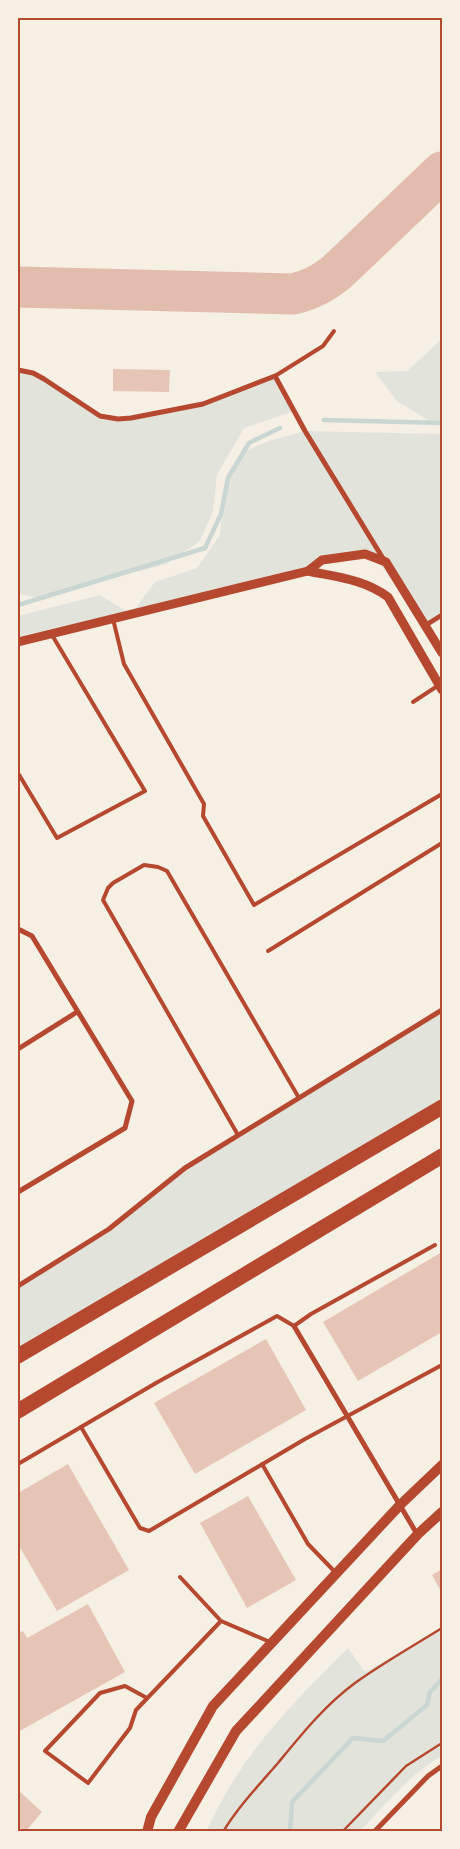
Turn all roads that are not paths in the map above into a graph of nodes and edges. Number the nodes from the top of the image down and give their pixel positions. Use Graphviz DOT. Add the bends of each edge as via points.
graph roads {
  1 [pos="334,331"];
  2 [pos="18,370"];
  3 [pos="275,376"];
  4 [pos="386,562"];
  5 [pos="308,570"];
  6 [pos="442,615"];
  7 [pos="113,619"];
  8 [pos="426,625"];
  9 [pos="52,634"];
  10 [pos="18,642"];
  11 [pos="442,653"];
  12 [pos="441,687"];
  13 [pos="413,702"];
  14 [pos="18,772"];
  15 [pos="442,794"];
  16 [pos="442,843"];
  17 [pos="18,929"];
  18 [pos="268,951"];
  19 [pos="442,1010"];
  20 [pos="77,1012"];
  21 [pos="18,1049"];
  22 [pos="299,1098"];
  23 [pos="442,1107"];
  24 [pos="238,1135"];
  25 [pos="442,1156"];
  26 [pos="18,1192"];
  27 [pos="435,1245"];
  28 [pos="18,1286"];
  29 [pos="294,1326"];
  30 [pos="18,1356"];
  31 [pos="442,1365"];
  32 [pos="18,1410"];
  33 [pos="348,1417"];
  34 [pos="81,1427"];
  35 [pos="18,1464"];
  36 [pos="262,1464"];
  37 [pos="442,1465"];
  38 [pos="400,1505"];
  39 [pos="442,1512"];
  40 [pos="418,1534"];
  41 [pos="337,1573"];
  42 [pos="180,1577"];
  43 [pos="221,1621"];
  44 [pos="272,1643"];
  45 [pos="147,1698"];
  46 [pos="442,1766"];
  47 [pos="147,1832"];
  48 [pos="178,1832"];
  49 [pos="374,1832"];
  1 -- 3 [label="lane" via="323,346"];
  2 -- 3 [label="street" via="44,379 100,416 118,419 203,404"];
  3 -- 4 [label="street"];
  4 -- 5 [label="street" via="365,554 322,560"];
  4 -- 8 [label="street"];
  5 -- 7 [label="street"];
  5 -- 12 [label="street" via="352,579 388,596"];
  6 -- 8 [label="street"];
  7 -- 9 [label="street"];
  7 -- 15 [label="lane" via="124,664 204,804 203,816 254,905"];
  8 -- 11 [label="street"];
  9 -- 10 [label="street"];
  9 -- 14 [label="lane" via="145,790 57,838"];
  12 -- 13 [label="lane"];
  16 -- 18 [label="lane"];
  17 -- 20 [label="street" via="32,936"];
  19 -- 22 [label="street"];
  20 -- 21 [label="street"];
  20 -- 26 [label="street" via="132,1101 125,1128"];
  22 -- 24 [label="street"];
  22 -- 24 [label="lane" via="167,871 144,865 113,883 104,900"];
  23 -- 30 [label="highway"];
  24 -- 28 [label="street" via="185,1168 109,1230"];
  25 -- 32 [label="highway"];
  27 -- 29 [label="lane"];
  29 -- 33 [label="street"];
  29 -- 34 [label="lane" via="276,1316"];
  31 -- 33 [label="lane"];
  33 -- 36 [label="lane"];
  33 -- 38 [label="street"];
  34 -- 35 [label="lane"];
  34 -- 36 [label="lane" via="140,1528 149,1531"];
  36 -- 41 [label="lane" via="308,1544"];
  37 -- 38 [label="main road"];
  38 -- 40 [label="street"];
  38 -- 41 [label="main road"];
  39 -- 40 [label="main road"];
  40 -- 48 [label="main road" via="236,1731"];
  41 -- 44 [label="main road"];
  42 -- 43 [label="lane"];
  43 -- 44 [label="lane"];
  43 -- 45 [label="lane"];
  44 -- 47 [label="main road" via="214,1706 152,1817"];
  45 -- 45 [label="lane" via="125,1686 100,1693 46,1751 88,1783 130,1728 136,1710"];
  46 -- 49 [label="street" via="428,1776"];
}
